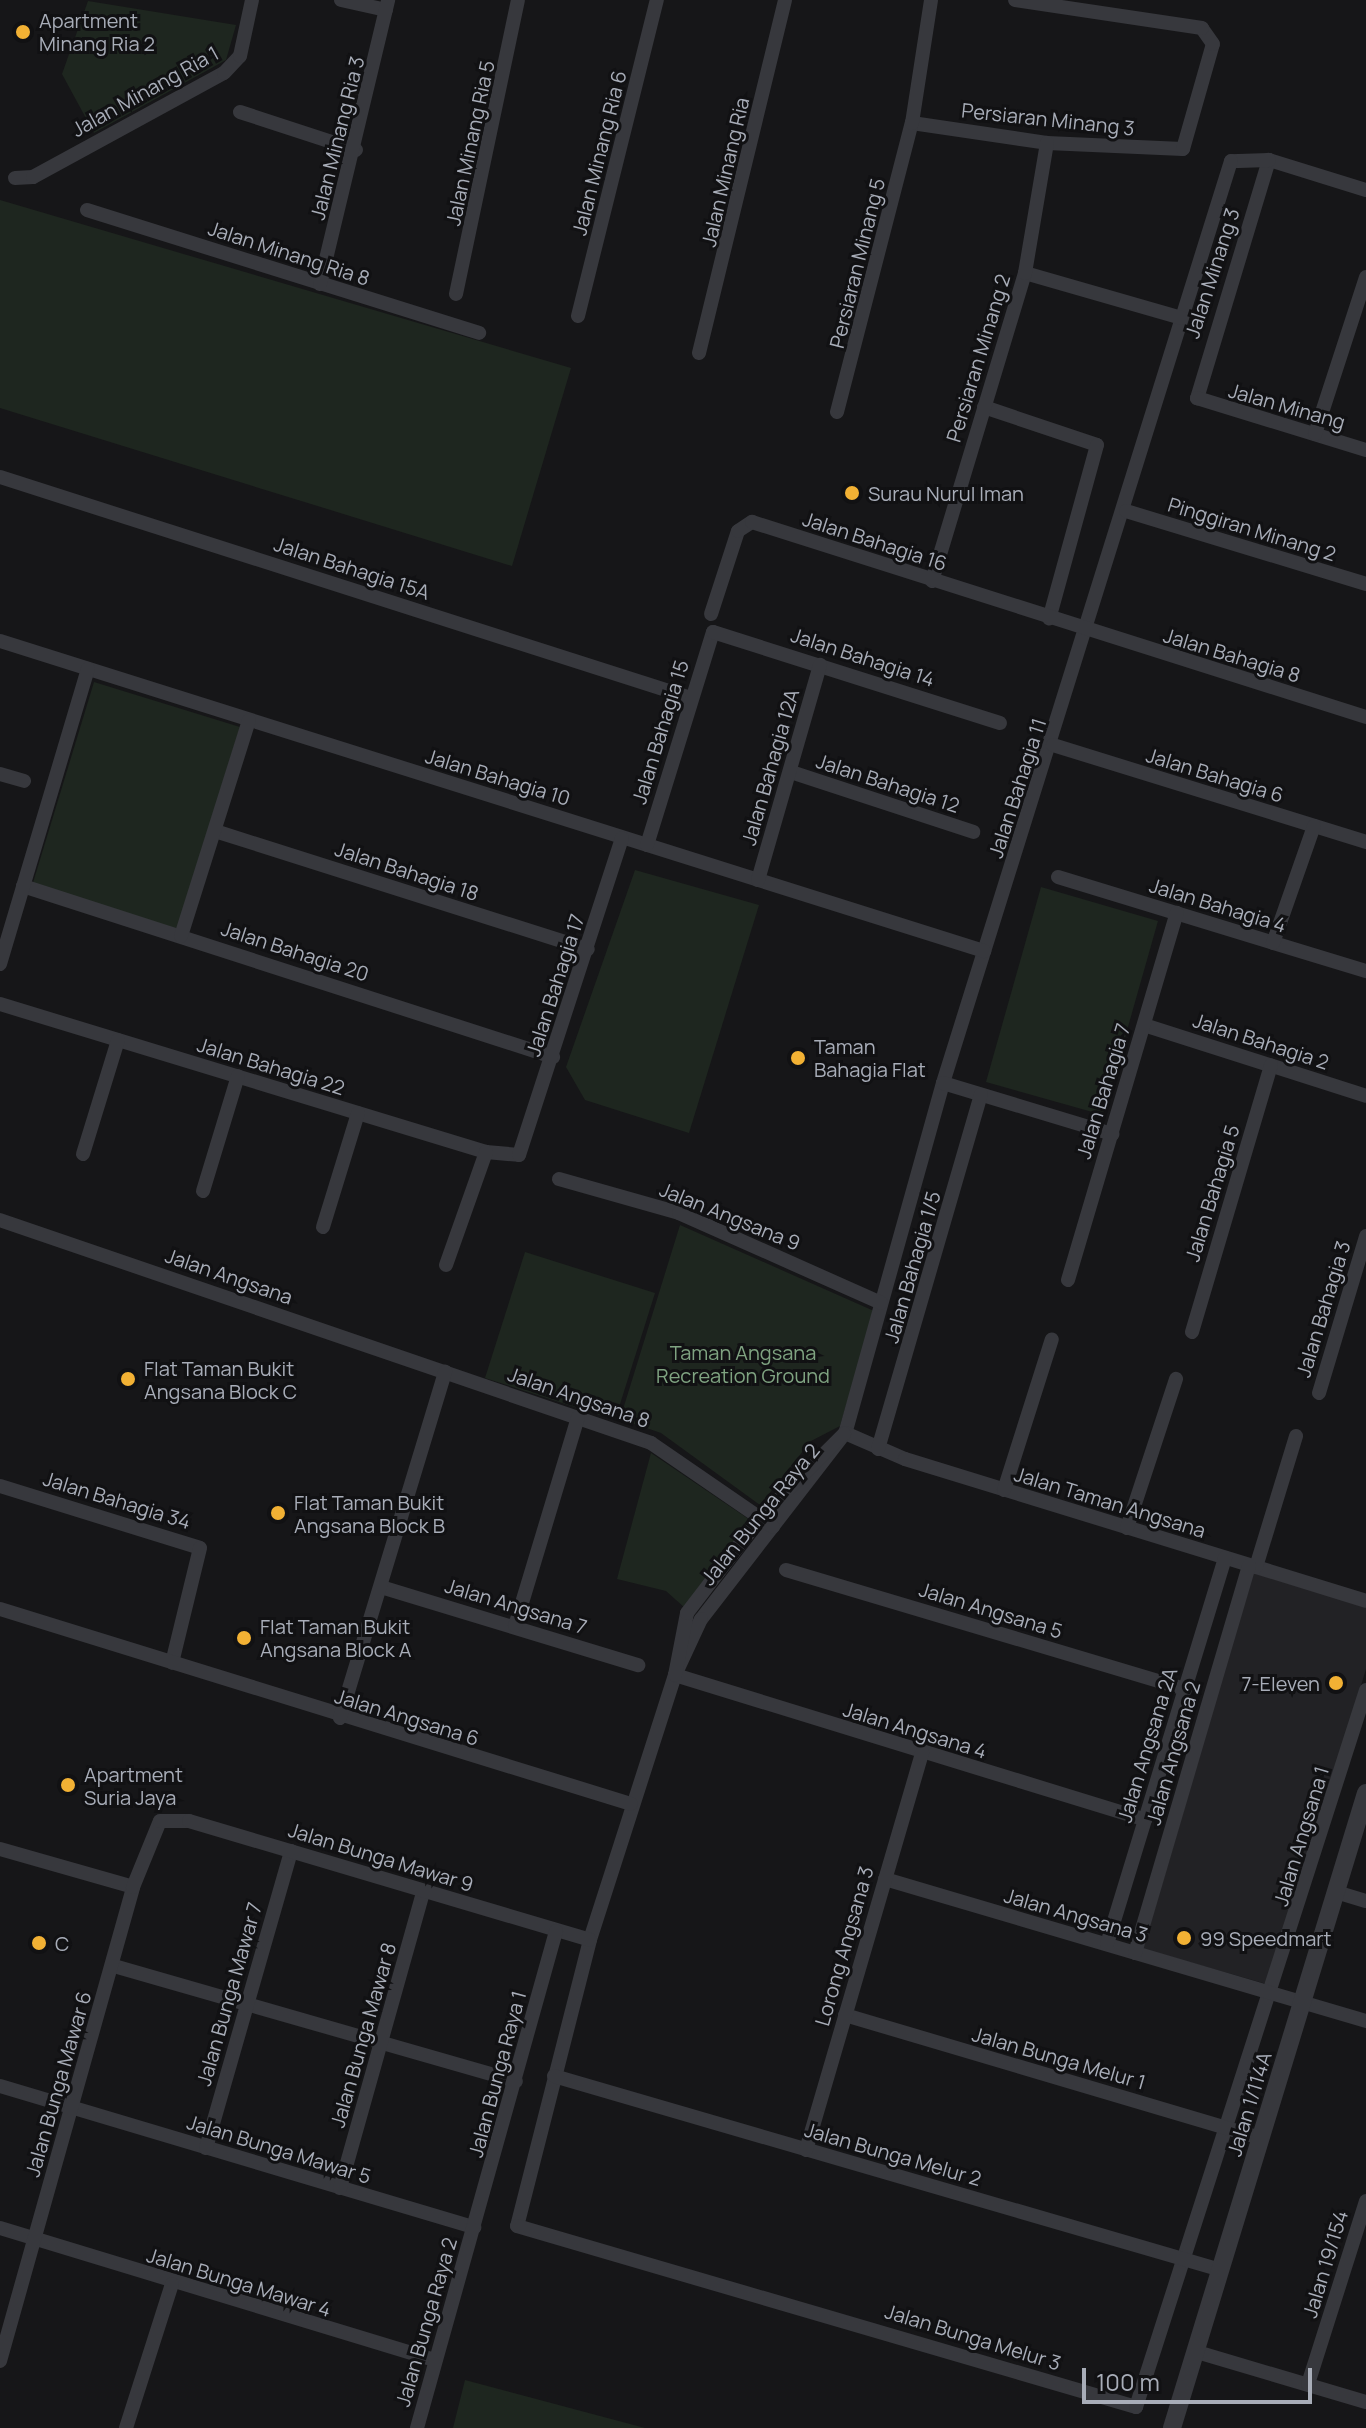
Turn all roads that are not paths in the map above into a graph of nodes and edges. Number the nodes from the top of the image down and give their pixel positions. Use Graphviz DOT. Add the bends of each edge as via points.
graph roads {
  1 [pos="252,0"];
  2 [pos="341,0"];
  3 [pos="518,0"];
  4 [pos="657,0"];
  5 [pos="785,0"];
  6 [pos="931,0"];
  7 [pos="1015,0"];
  8 [pos="387,5"];
  9 [pos="240,112"];
  10 [pos="912,123"];
  11 [pos="1047,143"];
  12 [pos="356,150"];
  13 [pos="1269,160"];
  14 [pos="15,178"];
  15 [pos="1366,190"];
  16 [pos="87,210"];
  17 [pos="1025,273"];
  18 [pos="1366,277"];
  19 [pos="320,284"];
  20 [pos="456,294"];
  21 [pos="578,316"];
  22 [pos="1182,318"];
  23 [pos="1360,320"];
  24 [pos="479,333"];
  25 [pos="699,353"];
  26 [pos="1197,398"];
  27 [pos="984,407"];
  28 [pos="837,412"];
  29 [pos="1315,434"];
  30 [pos="1366,450"];
  31 [pos="0,477"];
  32 [pos="1126,511"];
  33 [pos="932,581"];
  34 [pos="1366,584"];
  35 [pos="711,614"];
  36 [pos="1049,619"];
  37 [pos="713,632"];
  38 [pos="1086,632"];
  39 [pos="0,641"];
  40 [pos="820,665"];
  41 [pos="88,669"];
  42 [pos="691,698"];
  43 [pos="1366,717"];
  44 [pos="249,720"];
  45 [pos="1000,723"];
  46 [pos="1053,745"];
  47 [pos="791,772"];
  48 [pos="0,774"];
  49 [pos="24,781"];
  50 [pos="1314,826"];
  51 [pos="215,831"];
  52 [pos="973,832"];
  53 [pos="622,838"];
  54 [pos="1366,842"];
  55 [pos="647,845"];
  56 [pos="1058,877"];
  57 [pos="758,880"];
  58 [pos="23,886"];
  59 [pos="1177,913"];
  60 [pos="181,936"];
  61 [pos="1273,943"];
  62 [pos="588,949"];
  63 [pos="984,951"];
  64 [pos="0,964"];
  65 [pos="1366,971"];
  66 [pos="0,1004"];
  67 [pos="1144,1025"];
  68 [pos="118,1040"];
  69 [pos="553,1057"];
  70 [pos="1271,1065"];
  71 [pos="238,1076"];
  72 [pos="943,1083"];
  73 [pos="981,1095"];
  74 [pos="1366,1096"];
  75 [pos="358,1113"];
  76 [pos="1112,1134"];
  77 [pos="526,1145"];
  78 [pos="486,1152"];
  79 [pos="83,1154"];
  80 [pos="559,1179"];
  81 [pos="203,1191"];
  82 [pos="0,1220"];
  83 [pos="323,1227"];
  84 [pos="1366,1236"];
  85 [pos="446,1265"];
  86 [pos="1068,1280"];
  87 [pos="881,1303"];
  88 [pos="1192,1332"];
  89 [pos="1052,1339"];
  90 [pos="445,1372"];
  91 [pos="1176,1379"];
  92 [pos="1319,1393"];
  93 [pos="578,1417"];
  94 [pos="845,1433"];
  95 [pos="1296,1436"];
  96 [pos="878,1449"];
  97 [pos="0,1486"];
  98 [pos="1004,1490"];
  99 [pos="766,1522"];
  100 [pos="1127,1528"];
  101 [pos="1225,1558"];
  102 [pos="1252,1566"];
  103 [pos="786,1570"];
  104 [pos="381,1587"];
  105 [pos="1366,1601"];
  106 [pos="0,1609"];
  107 [pos="515,1626"];
  108 [pos="172,1663"];
  109 [pos="638,1665"];
  110 [pos="675,1675"];
  111 [pos="1185,1689"];
  112 [pos="1366,1690"];
  113 [pos="340,1718"];
  114 [pos="922,1753"];
  115 [pos="1366,1793"];
  116 [pos="631,1804"];
  117 [pos="1145,1820"];
  118 [pos="160,1821"];
  119 [pos="0,1849"];
  120 [pos="291,1851"];
  121 [pos="885,1879"];
  122 [pos="133,1887"];
  123 [pos="423,1892"];
  124 [pos="1336,1892"];
  125 [pos="1366,1901"];
  126 [pos="556,1931"];
  127 [pos="590,1940"];
  128 [pos="1107,1944"];
  129 [pos="1135,1953"];
  130 [pos="114,1966"];
  131 [pos="1273,1993"];
  132 [pos="1303,2002"];
  133 [pos="245,2005"];
  134 [pos="845,2015"];
  135 [pos="1366,2021"];
  136 [pos="381,2045"];
  137 [pos="554,2076"];
  138 [pos="516,2081"];
  139 [pos="0,2086"];
  140 [pos="72,2108"];
  141 [pos="1223,2127"];
  142 [pos="1261,2138"];
  143 [pos="206,2148"];
  144 [pos="806,2150"];
  145 [pos="340,2188"];
  146 [pos="1366,2201"];
  147 [pos="517,2226"];
  148 [pos="474,2227"];
  149 [pos="0,2228"];
  150 [pos="33,2239"];
  151 [pos="1182,2259"];
  152 [pos="1221,2270"];
  153 [pos="172,2284"];
  154 [pos="1197,2352"];
  155 [pos="435,2360"];
  156 [pos="0,2361"];
  157 [pos="1308,2384"];
  158 [pos="1366,2402"];
  159 [pos="126,2428"];
  160 [pos="417,2428"];
  161 [pos="1172,2428"];
  1 -- 14 [label="street, Jalan Minang Ria 1" via="240,56 224,73 33,177"];
  2 -- 8 [label="street"];
  3 -- 20 [label="street, Jalan Minang Ria 5"];
  4 -- 21 [label="street, Jalan Minang Ria 6"];
  5 -- 25 [label="street, Jalan Minang Ria"];
  6 -- 10 [label="street, Persiaran Minang 5"];
  7 -- 11 [label="street, Persiaran Minang 3" via="1202,28 1213,44 1179,152"];
  8 -- 12 [label="street, Jalan Minang Ria 3"];
  9 -- 12 [label="street"];
  10 -- 11 [label="street, Persiaran Minang 3"];
  10 -- 28 [label="street, Persiaran Minang 5"];
  11 -- 17 [label="street, Persiaran Minang 2"];
  12 -- 19 [label="street, Jalan Minang Ria 3"];
  13 -- 15 [label="street"];
  13 -- 22 [label="street, Jalan Bahagia 11" via="1234,156"];
  13 -- 26 [label="street, Jalan Minang 3"];
  16 -- 19 [label="street, Jalan Minang Ria 8"];
  17 -- 22 [label="street"];
  17 -- 27 [label="street, Persiaran Minang 2"];
  18 -- 23 [label="street"];
  19 -- 24 [label="street, Jalan Minang Ria 8"];
  22 -- 32 [label="street, Jalan Bahagia 11"];
  23 -- 29 [label="street"];
  26 -- 29 [label="street, Jalan Minang"];
  27 -- 33 [label="street, Persiaran Minang 2"];
  27 -- 36 [label="street" via="1097,445"];
  29 -- 30 [label="street, Jalan Minang"];
  31 -- 42 [label="street, Jalan Bahagia 15A"];
  32 -- 34 [label="street, Pinggiran Minang 2"];
  32 -- 38 [label="street, Jalan Bahagia 11"];
  33 -- 35 [label="street, Jalan Bahagia 16" via="743,523"];
  33 -- 36 [label="street, Jalan Bahagia 16"];
  36 -- 38 [label="street, Jalan Bahagia 16"];
  37 -- 40 [label="street, Jalan Bahagia 14"];
  37 -- 42 [label="street, Jalan Bahagia 15"];
  38 -- 43 [label="street, Jalan Bahagia 8"];
  38 -- 46 [label="street, Jalan Bahagia 11"];
  39 -- 41 [label="street, Jalan Bahagia 10"];
  40 -- 45 [label="street, Jalan Bahagia 14"];
  40 -- 47 [label="street, Jalan Bahagia 12A"];
  41 -- 44 [label="street, Jalan Bahagia 10"];
  41 -- 58 [label="street"];
  42 -- 55 [label="street, Jalan Bahagia 15"];
  44 -- 51 [label="street"];
  44 -- 53 [label="street, Jalan Bahagia 10"];
  46 -- 50 [label="street, Jalan Bahagia 6"];
  46 -- 63 [label="street, Jalan Bahagia 11"];
  47 -- 52 [label="street, Jalan Bahagia 12"];
  47 -- 57 [label="street, Jalan Bahagia 12A"];
  48 -- 49 [label="street"];
  50 -- 54 [label="street, Jalan Bahagia 6"];
  50 -- 61 [label="street"];
  51 -- 60 [label="street"];
  51 -- 62 [label="street, Jalan Bahagia 18"];
  53 -- 55 [label="street, Jalan Bahagia 10"];
  53 -- 62 [label="street, Jalan Bahagia 17"];
  55 -- 57 [label="street, Jalan Bahagia 10"];
  56 -- 59 [label="street, Jalan Bahagia 4"];
  57 -- 63 [label="street, Jalan Bahagia 10"];
  58 -- 60 [label="street, Jalan Bahagia 20"];
  58 -- 64 [label="street"];
  59 -- 61 [label="street, Jalan Bahagia 4"];
  59 -- 67 [label="street, Jalan Bahagia 7"];
  60 -- 69 [label="street, Jalan Bahagia 20"];
  61 -- 65 [label="street, Jalan Bahagia 4"];
  62 -- 69 [label="street, Jalan Bahagia 17"];
  63 -- 72 [label="street, Jalan Bahagia 11"];
  66 -- 68 [label="street, Jalan Bahagia 22"];
  67 -- 70 [label="street, Jalan Bahagia 2"];
  67 -- 76 [label="street, Jalan Bahagia 7"];
  68 -- 71 [label="street, Jalan Bahagia 22"];
  68 -- 79 [label="street"];
  69 -- 77 [label="street, Jalan Bahagia 17"];
  70 -- 74 [label="street, Jalan Bahagia 2"];
  70 -- 88 [label="street, Jalan Bahagia 5"];
  71 -- 75 [label="street, Jalan Bahagia 22"];
  71 -- 81 [label="street"];
  72 -- 73 [label="street"];
  72 -- 87 [label="street, Jalan Bahagia 11"];
  73 -- 76 [label="street"];
  73 -- 96 [label="street, Jalan Bahagia 1/5"];
  75 -- 78 [label="street, Jalan Bahagia 22"];
  75 -- 83 [label="street"];
  76 -- 86 [label="street, Jalan Bahagia 7"];
  77 -- 78 [label="street, Jalan Bahagia 22" via="519,1155"];
  78 -- 85 [label="street"];
  80 -- 87 [label="street, Jalan Angsana 9" via="679,1213"];
  82 -- 90 [label="street, Jalan Angsana"];
  84 -- 92 [label="street, Jalan Bahagia 3"];
  87 -- 94 [label="street, Jalan Bahagia 11"];
  89 -- 98 [label="street"];
  90 -- 93 [label="street, Jalan Angsana 8"];
  90 -- 104 [label="street"];
  91 -- 100 [label="street"];
  93 -- 99 [label="street, Jalan Angsana 8" via="651,1443"];
  93 -- 107 [label="street"];
  94 -- 96 [label="street, Jalan Taman Angsana"];
  94 -- 99 [label="street, Jalan Bunga Raya 2"];
  95 -- 102 [label="street, Jalan Angsana 2"];
  96 -- 98 [label="street, Jalan Taman Angsana"];
  97 -- 108 [label="street, Jalan Bahagia 34" via="200,1548"];
  98 -- 100 [label="street, Jalan Taman Angsana"];
  99 -- 110 [label="street, Jalan Bunga Raya 2" via="687,1613"];
  100 -- 101 [label="street, Jalan Taman Angsana"];
  101 -- 102 [label="street, Jalan Taman Angsana"];
  101 -- 111 [label="street, Jalan Angsana 2A"];
  102 -- 105 [label="street, Jalan Taman Angsana"];
  102 -- 129 [label="street, Jalan Angsana 2"];
  103 -- 111 [label="street, Jalan Angsana 5"];
  104 -- 107 [label="street, Jalan Angsana 7"];
  104 -- 113 [label="street"];
  106 -- 108 [label="street, Jalan Angsana 6"];
  107 -- 109 [label="street, Jalan Angsana 7"];
  108 -- 113 [label="street, Jalan Angsana 6"];
  110 -- 114 [label="street, Jalan Angsana 4"];
  110 -- 116 [label="street, Jalan Bunga Raya 2"];
  111 -- 117 [label="street, Jalan Angsana 2A"];
  112 -- 131 [label="street, Jalan Angsana 1"];
  113 -- 116 [label="street, Jalan Angsana 6"];
  114 -- 117 [label="street, Jalan Angsana 4"];
  114 -- 121 [label="street, Lorong Angsana 3"];
  115 -- 124 [label="street, Jalan 1/114A"];
  116 -- 127 [label="street, Jalan Bunga Raya 2"];
  117 -- 128 [label="street, Jalan Angsana 2A"];
  118 -- 120 [label="street, Jalan Bunga Mawar 9" via="189,1821"];
  118 -- 122 [label="street, Jalan Bunga Mawar 6"];
  119 -- 122 [label="street"];
  120 -- 123 [label="street, Jalan Bunga Mawar 9"];
  120 -- 133 [label="street, Jalan Bunga Mawar 7"];
  121 -- 128 [label="street, Jalan Angsana 3"];
  121 -- 134 [label="street, Lorong Angsana 3"];
  122 -- 130 [label="street, Jalan Bunga Mawar 6"];
  123 -- 126 [label="street, Jalan Bunga Mawar 9"];
  123 -- 136 [label="street, Jalan Bunga Mawar 8"];
  124 -- 125 [label="street"];
  124 -- 132 [label="street, Jalan 1/114A"];
  126 -- 127 [label="street, Jalan Bunga Mawar 9"];
  126 -- 138 [label="street, Jalan Bunga Raya 1"];
  127 -- 137 [label="street, Jalan Bunga Raya 2"];
  128 -- 129 [label="street, Jalan Angsana 3"];
  129 -- 131 [label="street, Jalan Angsana 3"];
  130 -- 133 [label="street"];
  130 -- 140 [label="street, Jalan Bunga Mawar 6"];
  131 -- 132 [label="street, Jalan Angsana 3"];
  131 -- 141 [label="street, Jalan Bunga Melur 3"];
  132 -- 135 [label="street, Jalan Angsana 3"];
  132 -- 142 [label="street, Jalan 1/114A"];
  133 -- 136 [label="street"];
  133 -- 143 [label="street, Jalan Bunga Mawar 7"];
  134 -- 141 [label="street, Jalan Bunga Melur 1"];
  134 -- 144 [label="street, Lorong Angsana 3"];
  136 -- 138 [label="street"];
  136 -- 145 [label="street, Jalan Bunga Mawar 8"];
  137 -- 144 [label="street, Jalan Bunga Melur 2"];
  137 -- 147 [label="street, Jalan Bunga Raya 2"];
  138 -- 148 [label="street, Jalan Bunga Raya 1"];
  139 -- 140 [label="street, Jalan Bunga Mawar 5"];
  140 -- 143 [label="street, Jalan Bunga Mawar 5"];
  140 -- 150 [label="street, Jalan Bunga Mawar 6"];
  141 -- 142 [label="street, Jalan Bunga Melur 1"];
  141 -- 151 [label="street, Jalan Bunga Melur 3"];
  142 -- 152 [label="street, Jalan 1/114A"];
  143 -- 145 [label="street, Jalan Bunga Mawar 5"];
  144 -- 151 [label="street, Jalan Bunga Melur 2"];
  145 -- 148 [label="street, Jalan Bunga Mawar 5"];
  146 -- 157 [label="street, Jalan 19/154"];
  147 -- 151 [label="street, Jalan Bunga Melur 3" via="1136,2407"];
  148 -- 155 [label="street, Jalan Bunga Raya 2"];
  149 -- 150 [label="street, Jalan Bunga Mawar 4"];
  150 -- 153 [label="street, Jalan Bunga Mawar 4"];
  150 -- 156 [label="street, Jalan Bunga Mawar 6"];
  151 -- 152 [label="street, Jalan Bunga Melur 2"];
  152 -- 154 [label="street, Jalan 1/114A"];
  153 -- 155 [label="street, Jalan Bunga Mawar 4"];
  153 -- 159 [label="street"];
  154 -- 157 [label="street"];
  154 -- 161 [label="street, Jalan 1/114A"];
  155 -- 160 [label="street, Jalan Bunga Raya 2"];
  157 -- 158 [label="street"];
}
